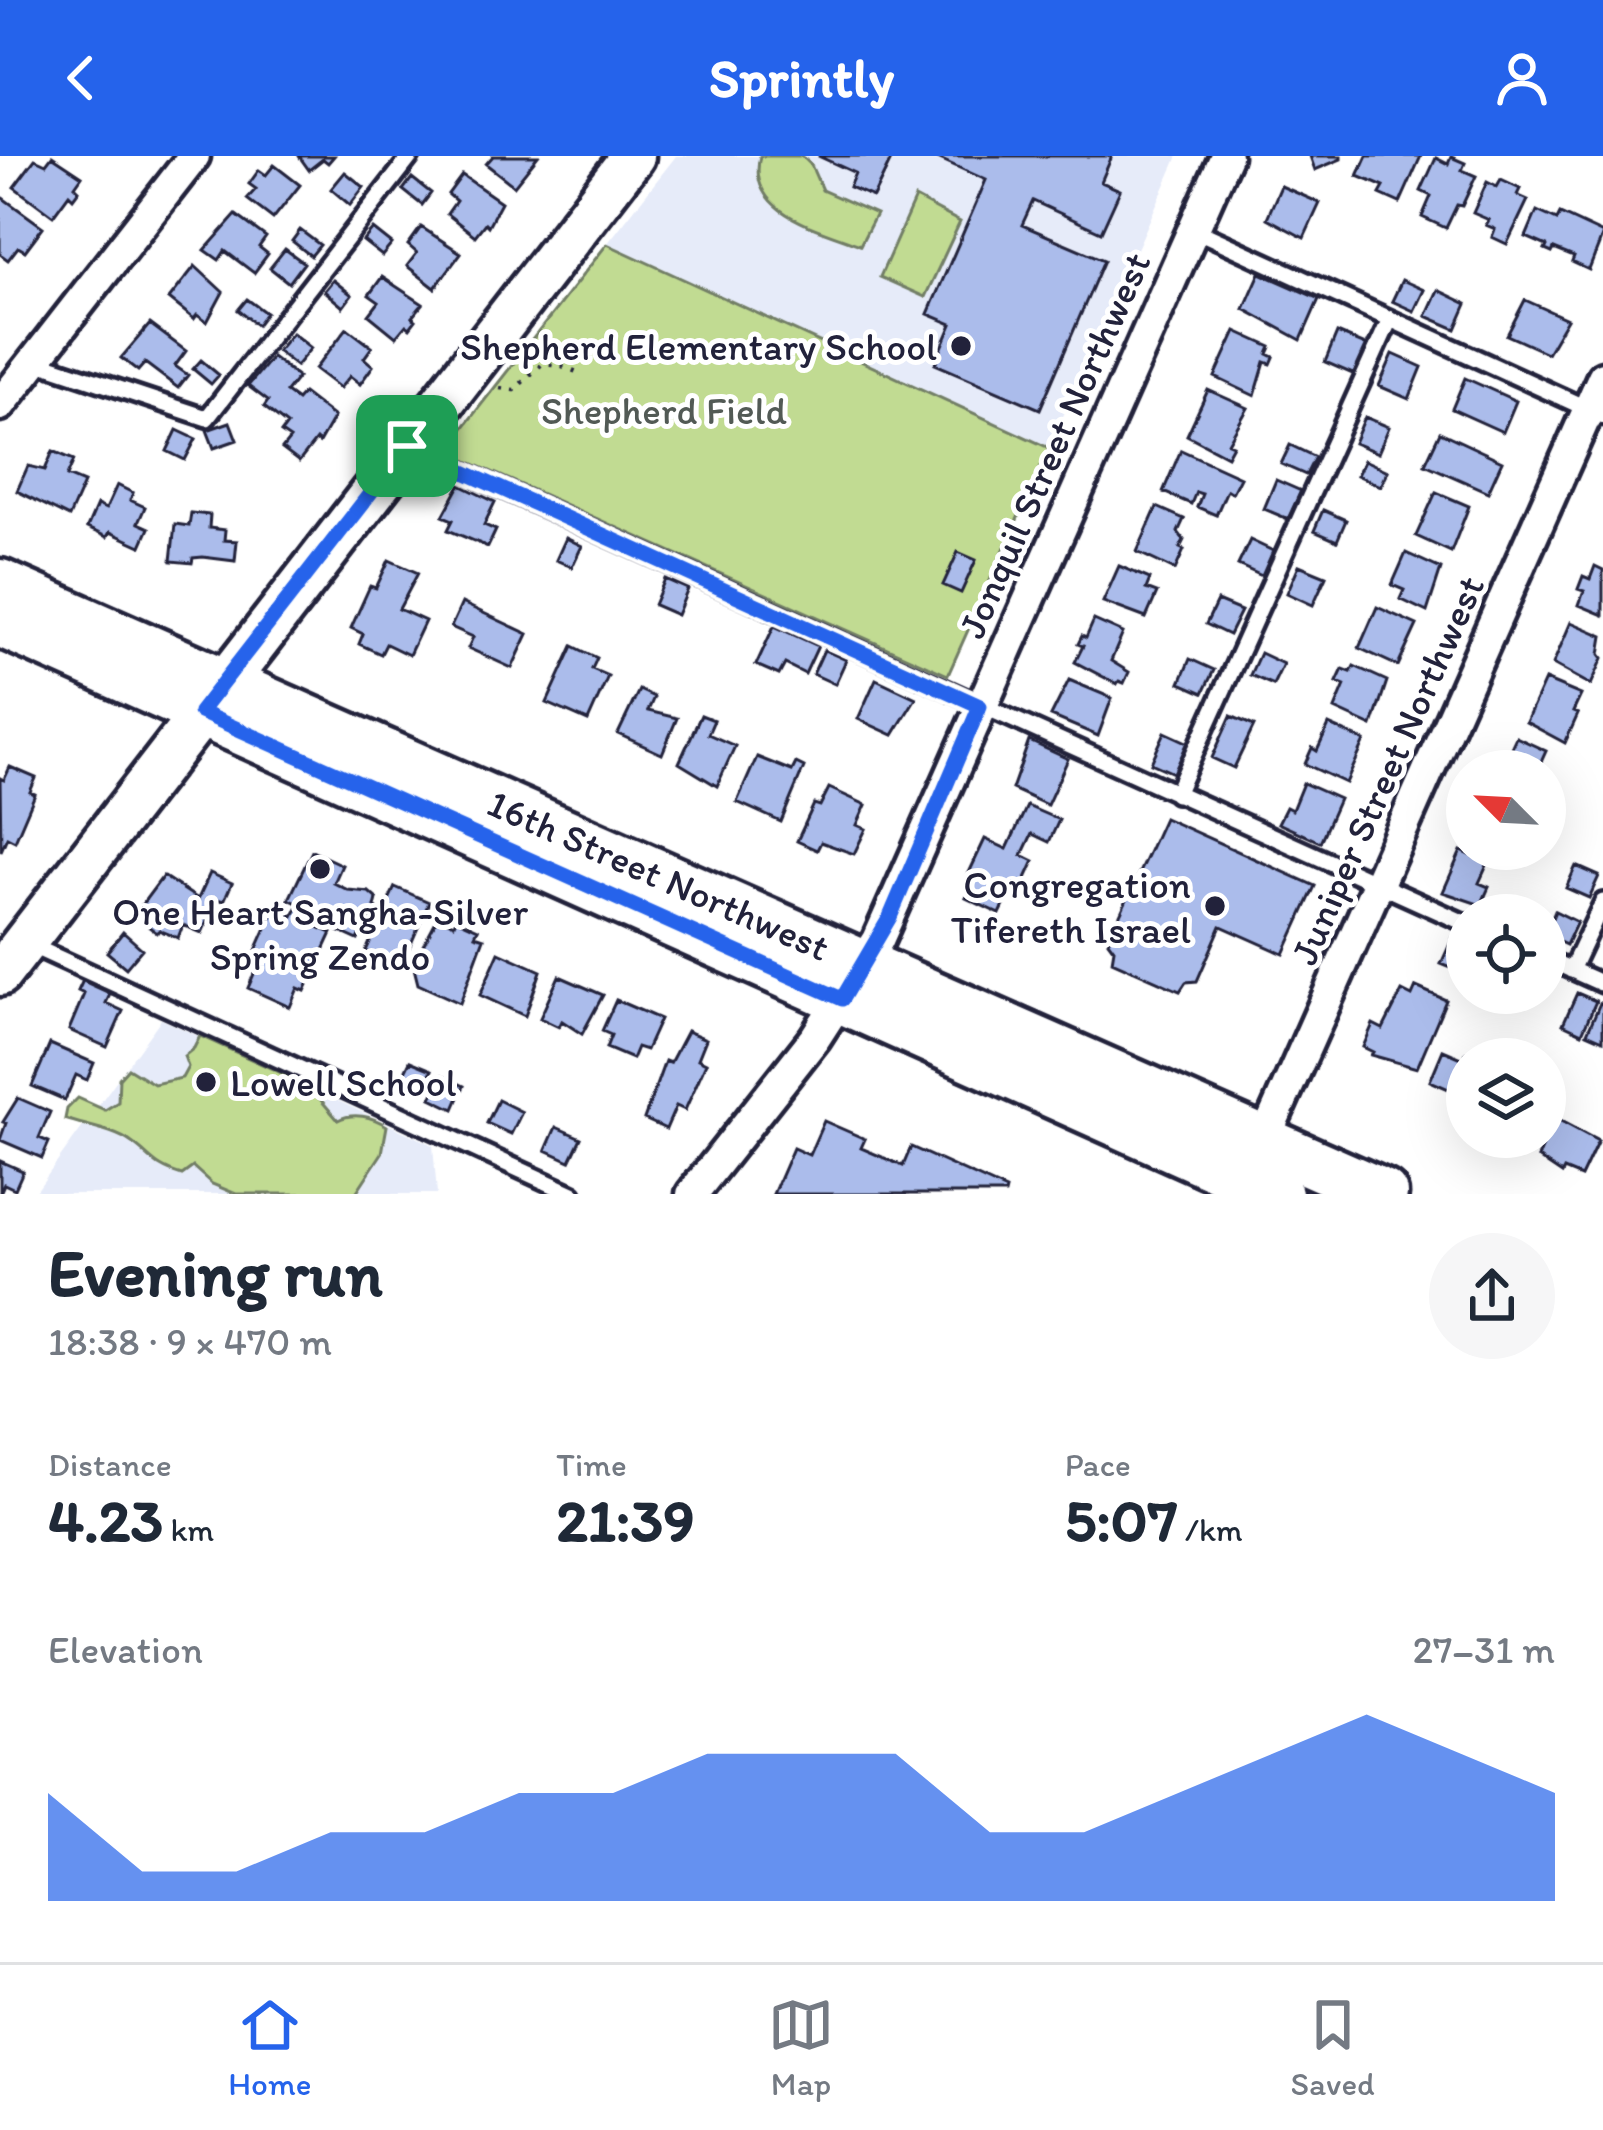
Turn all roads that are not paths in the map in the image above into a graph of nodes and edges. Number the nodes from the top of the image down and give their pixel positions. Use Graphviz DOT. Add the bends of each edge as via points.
graph roads {
  1 [pos="194,156"];
  2 [pos="411,156"];
  3 [pos="633,156"];
  4 [pos="1226,156"];
  5 [pos="1193,229"];
  6 [pos="1390,319"];
  7 [pos="34,361"];
  8 [pos="1603,376"];
  9 [pos="4,394"];
  10 [pos="1596,412"];
  11 [pos="407,446"];
  12 [pos="0,584"];
  13 [pos="0,622"];
  14 [pos="213,697"];
  15 [pos="980,706"];
  16 [pos="1176,794"];
  17 [pos="1378,885"];
  18 [pos="1603,902"];
  19 [pos="1446,915"];
  20 [pos="11,950"];
  21 [pos="1566,968"];
  22 [pos="1571,970"];
  23 [pos="853,982"];
  24 [pos="1603,984"];
  25 [pos="1257,1177"];
  26 [pos="572,1194"];
  27 [pos="692,1194"];
  28 [pos="1383,1194"];
  1 -- 7 [label="street"];
  2 -- 7 [label="lane" via="207,418"];
  3 -- 11 [label="street"];
  4 -- 5 [label="street, Jonquil Street Northwest"];
  5 -- 6 [label="lane"];
  5 -- 15 [label="street, Jonquil Street Northwest"];
  6 -- 10 [label="lane"];
  6 -- 16 [label="lane"];
  7 -- 9 [label="street"];
  8 -- 10 [label="street, Juniper Street Northwest"];
  10 -- 17 [label="street, Juniper Street Northwest"];
  11 -- 14 [label="street"];
  11 -- 15 [label="lane"];
  12 -- 14 [label="main road, 16th Street Northwest"];
  13 -- 14 [label="main road, 16th Street Northwest"];
  14 -- 20 [label="street"];
  14 -- 23 [label="main road, 16th Street Northwest"];
  15 -- 16 [label="lane"];
  15 -- 23 [label="street, Jonquil Street Northwest" via="890,917"];
  16 -- 17 [label="lane"];
  17 -- 19 [label="lane"];
  17 -- 25 [label="street, Juniper Street Northwest"];
  18 -- 22 [label="lane"];
  20 -- 26 [label="lane"];
  21 -- 22 [label="lane"];
  22 -- 24 [label="lane"];
  23 -- 25 [label="main road, 16th Street Northwest"];
  23 -- 27 [label="street, Jonquil Street Northwest"];
  25 -- 28 [label="main road, 16th Street Northwest"];
}
